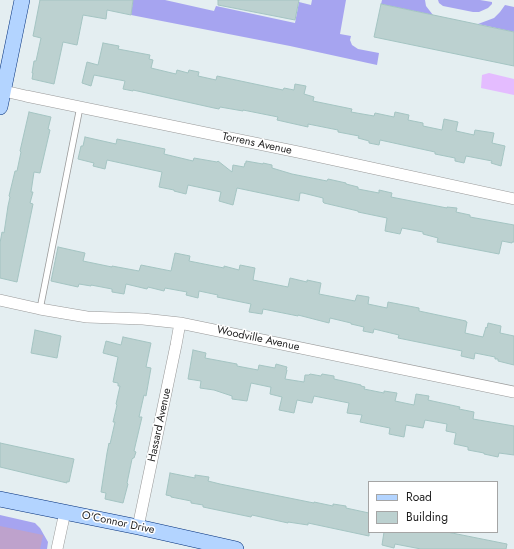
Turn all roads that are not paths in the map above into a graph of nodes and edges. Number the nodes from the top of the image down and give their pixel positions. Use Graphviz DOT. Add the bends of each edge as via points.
graph roads {
  1 [pos="22,0"];
  2 [pos="2,91"];
  3 [pos="80,107"];
  4 [pos="0,108"];
  5 [pos="514,199"];
  6 [pos="0,300"];
  7 [pos="40,309"];
  8 [pos="180,323"];
  9 [pos="514,392"];
  10 [pos="0,499"];
  11 [pos="65,512"];
  12 [pos="138,527"];
  13 [pos="214,547"];
  14 [pos="57,549"];
  15 [pos="236,549"];
  1 -- 2 [label="main road"];
  2 -- 3 [label="street, Torrens Avenue"];
  2 -- 4 [label="main road"];
  3 -- 5 [label="street, Torrens Avenue"];
  3 -- 7 [label="lane"];
  6 -- 7 [label="street, Woodville Avenue"];
  7 -- 8 [label="street, Woodville Avenue" via="87,317"];
  8 -- 9 [label="street, Woodville Avenue"];
  8 -- 12 [label="street, Hassard Avenue"];
  10 -- 11 [label="main road, O'Connor Drive"];
  11 -- 12 [label="main road, O'Connor Drive"];
  11 -- 14 [label="street"];
  12 -- 13 [label="main road, O'Connor Drive"];
  13 -- 15 [label="main road, O'Connor Drive"];
}
